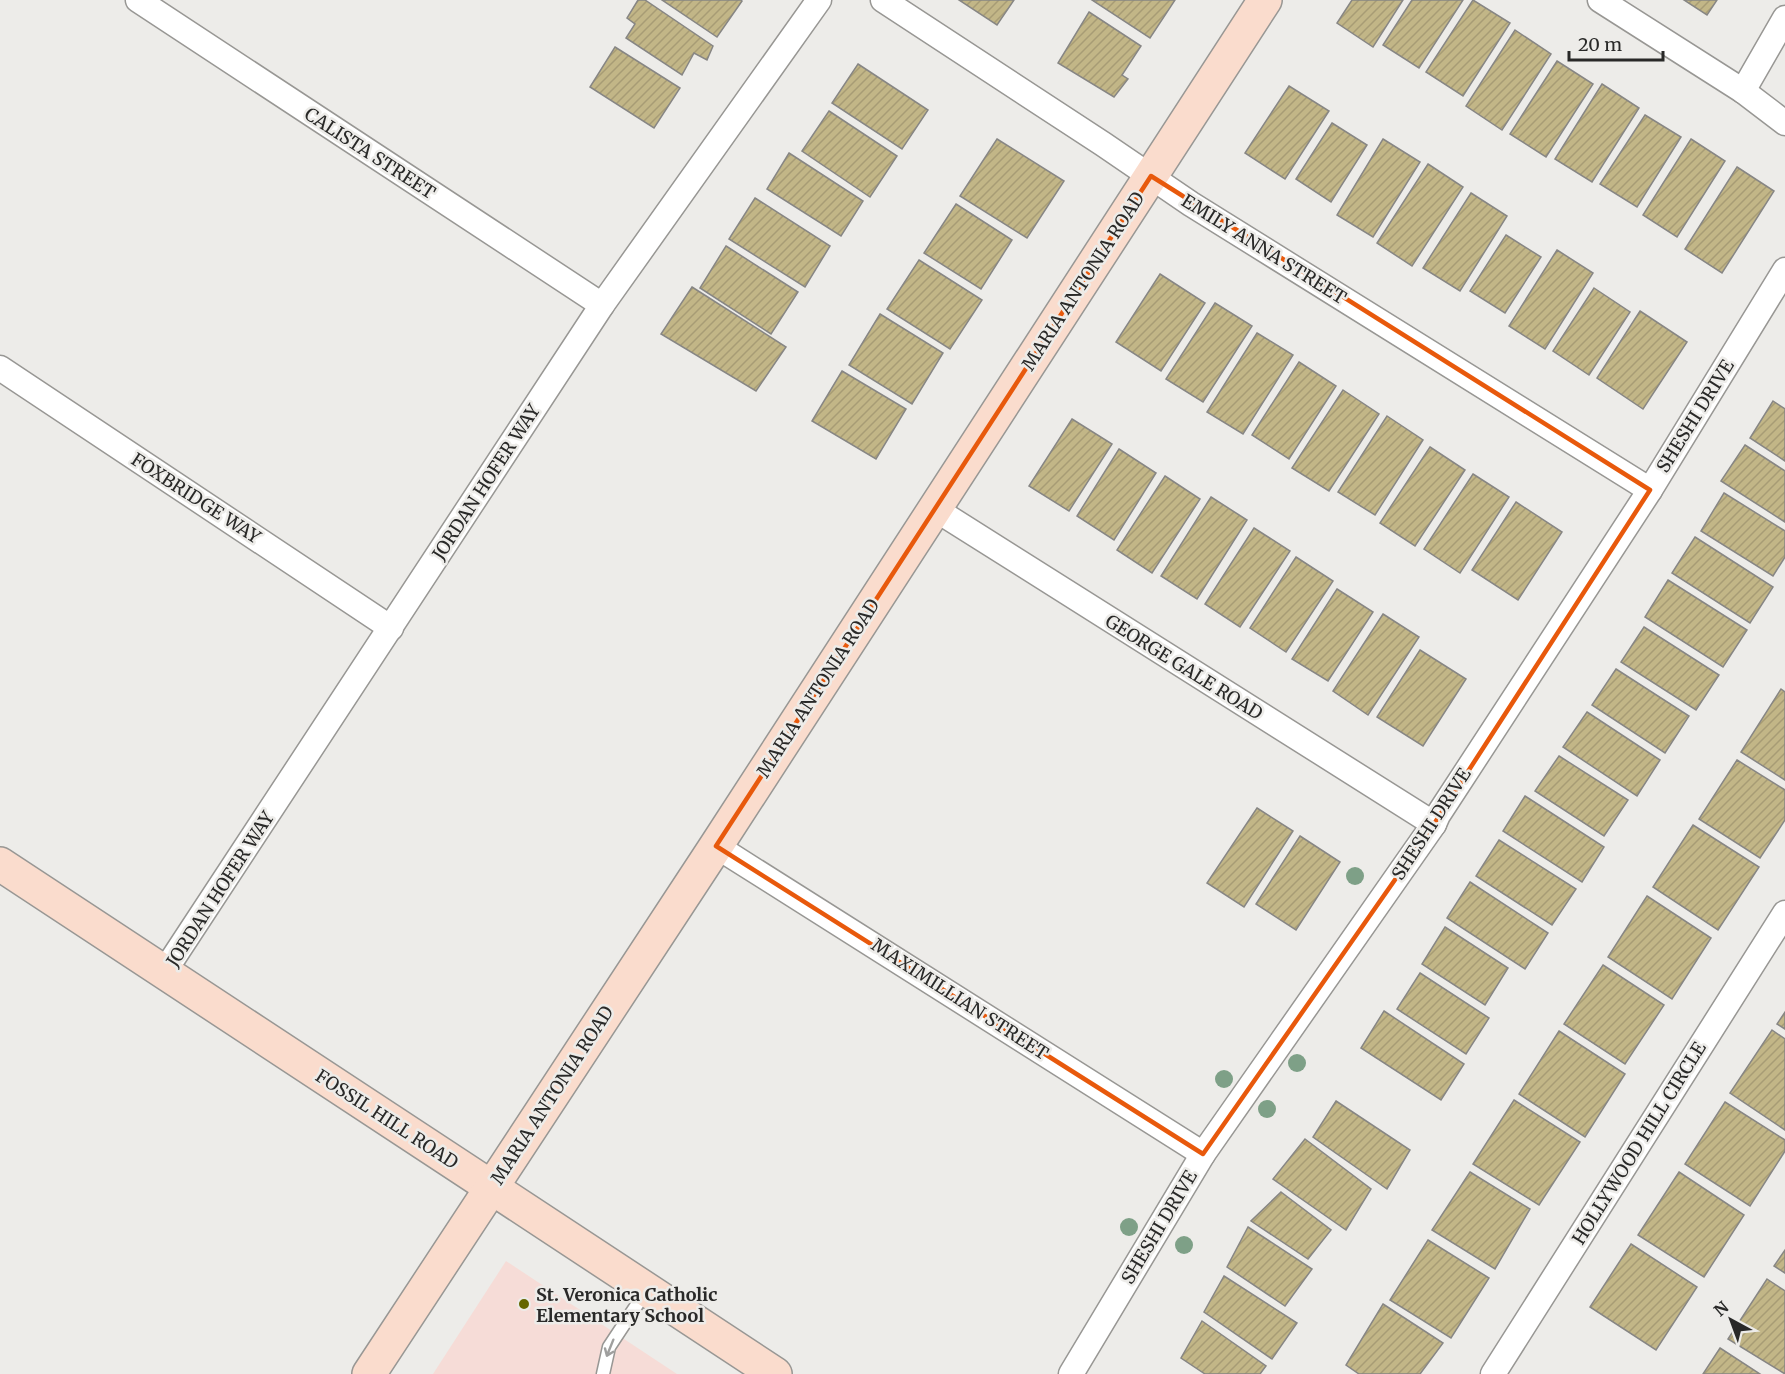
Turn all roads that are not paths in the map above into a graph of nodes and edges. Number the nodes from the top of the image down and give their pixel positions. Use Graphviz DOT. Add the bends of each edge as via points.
graph roads {
  1 [pos="138,0"];
  2 [pos="819,0"];
  3 [pos="883,0"];
  4 [pos="1264,0"];
  5 [pos="1600,0"];
  6 [pos="1785,18"];
  7 [pos="1743,91"];
  8 [pos="1785,123"];
  9 [pos="1151,176"];
  10 [pos="1785,270"];
  11 [pos="602,305"];
  12 [pos="0,368"];
  13 [pos="1650,490"];
  14 [pos="934,509"];
  15 [pos="392,628"];
  16 [pos="1434,825"];
  17 [pos="716,846"];
  18 [pos="0,864"];
  19 [pos="1785,913"];
  20 [pos="164,972"];
  21 [pos="1203,1154"];
  22 [pos="491,1187"];
  23 [pos="647,1290"];
  24 [pos="369,1374"];
  25 [pos="603,1374"];
  26 [pos="774,1374"];
  27 [pos="1071,1374"];
  28 [pos="1493,1374"];
  1 -- 11 [label="street, CALISTA STREET"];
  2 -- 11 [label="street, JORDAN HOFER WAY"];
  3 -- 9 [label="street, EMILY ANNA STREET"];
  4 -- 9 [label="street, MARIA ANTONIA ROAD"];
  5 -- 7 [label="street"];
  6 -- 7 [label="street"];
  7 -- 8 [label="street"];
  9 -- 13 [label="street, EMILY ANNA STREET"];
  9 -- 14 [label="street, MARIA ANTONIA ROAD"];
  10 -- 13 [label="street, SHESHI DRIVE"];
  11 -- 15 [label="street, JORDAN HOFER WAY"];
  12 -- 15 [label="street, FOXBRIDGE WAY"];
  13 -- 16 [label="street, SHESHI DRIVE"];
  14 -- 16 [label="street, GEORGE GALE ROAD"];
  14 -- 17 [label="street, MARIA ANTONIA ROAD"];
  15 -- 20 [label="street, JORDAN HOFER WAY"];
  16 -- 21 [label="street, SHESHI DRIVE"];
  17 -- 21 [label="street, MAXIMILLIAN STREET"];
  17 -- 22 [label="street, MARIA ANTONIA ROAD"];
  18 -- 20 [label="street, FOSSIL HILL ROAD"];
  19 -- 28 [label="street, HOLLYWOOD HILL CIRCLE"];
  20 -- 22 [label="street, FOSSIL HILL ROAD"];
  21 -- 27 [label="street, SHESHI DRIVE"];
  22 -- 23 [label="street, FOSSIL HILL ROAD"];
  22 -- 24 [label="street, MARIA ANTONIA ROAD"];
  23 -- 25 [label="lane, one-way" via="609,1347"];
  23 -- 26 [label="street, FOSSIL HILL ROAD"];
}
